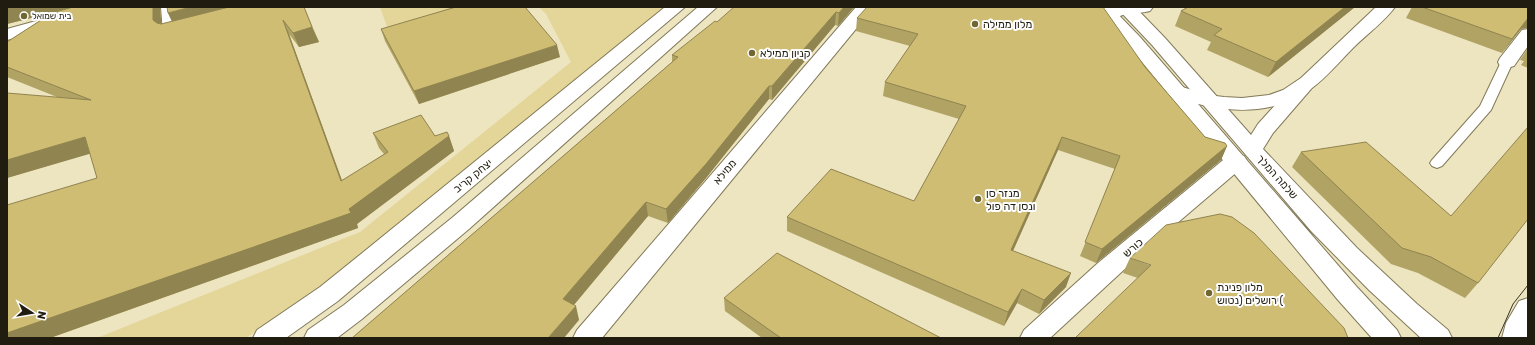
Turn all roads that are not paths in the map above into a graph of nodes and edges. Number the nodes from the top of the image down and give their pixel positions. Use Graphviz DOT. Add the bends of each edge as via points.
graph roads {
  1 [pos="106,7"];
  2 [pos="166,7"];
  3 [pos="676,7"];
  4 [pos="708,7"];
  5 [pos="865,7"];
  6 [pos="1386,7"];
  7 [pos="1122,9"];
  8 [pos="49,23"];
  9 [pos="184,30"];
  10 [pos="1528,34"];
  11 [pos="7,35"];
  12 [pos="7,50"];
  13 [pos="1507,62"];
  14 [pos="1304,85"];
  15 [pos="1176,91"];
  16 [pos="1210,102"];
  17 [pos="1244,155"];
  18 [pos="1437,163"];
  19 [pos="1528,308"];
  20 [pos="266,338"];
  21 [pos="317,338"];
  22 [pos="586,338"];
  23 [pos="1033,338"];
  24 [pos="1388,338"];
  25 [pos="1439,338"];
  26 [pos="1515,338"];
  1 -- 8 [label="street"];
  2 -- 9 [label="lane" via="169,34"];
  3 -- 20 [label="street, יצחק קריב" via="329,294"];
  4 -- 21 [label="street" via="461,223 359,308"];
  5 -- 22 [label="street, ממילא"];
  6 -- 14 [label="street"];
  7 -- 15 [label="street, שלמה המלך"];
  7 -- 16 [label="street, שלמה המלך"];
  8 -- 11 [label="street"];
  8 -- 12 [label="street"];
  10 -- 13 [label="street"];
  13 -- 18 [label="lane" via="1486,106"];
  14 -- 16 [label="street" via="1287,95 1258,103"];
  14 -- 17 [label="street, כורש"];
  15 -- 16 [label="street"];
  15 -- 17 [label="street, שלמה המלך"];
  16 -- 17 [label="street, שלמה המלך"];
  17 -- 23 [label="street, כורש" via="1184,203"];
  17 -- 24 [label="street, שלמה המלך" via="1347,294"];
  17 -- 25 [label="street, שלמה המלך"];
  19 -- 26 [label="street" via="1519,323"];
}
